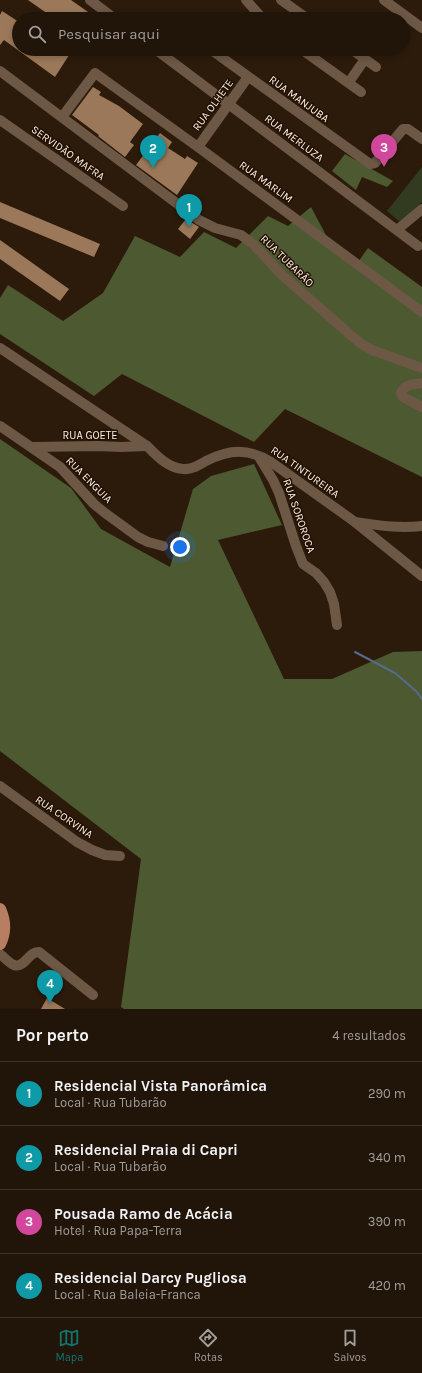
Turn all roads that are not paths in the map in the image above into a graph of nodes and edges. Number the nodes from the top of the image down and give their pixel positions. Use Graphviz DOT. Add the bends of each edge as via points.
graph roads {
  1 [pos="90,0"];
  2 [pos="246,0"];
  3 [pos="281,0"];
  4 [pos="384,0"];
  5 [pos="106,12"];
  6 [pos="257,12"];
  7 [pos="298,12"];
  8 [pos="400,12"];
  9 [pos="410,19"];
  10 [pos="422,28"];
  11 [pos="164,56"];
  12 [pos="220,56"];
  13 [pos="311,56"];
  14 [pos="361,56"];
  15 [pos="365,59"];
  16 [pos="376,68"];
  17 [pos="0,71"];
  18 [pos="248,77"];
  19 [pos="349,82"];
  20 [pos="361,92"];
  21 [pos="228,104"];
  22 [pos="62,117"];
  23 [pos="0,120"];
  24 [pos="422,139"];
  25 [pos="198,147"];
  26 [pos="123,206"];
  27 [pos="422,209"];
  28 [pos="397,230"];
  29 [pos="418,246"];
  30 [pos="422,312"];
  31 [pos="0,348"];
  32 [pos="422,368"];
  33 [pos="422,383"];
  34 [pos="422,407"];
  35 [pos="0,426"];
  36 [pos="147,446"];
  37 [pos="32,447"];
  38 [pos="258,455"];
  39 [pos="354,522"];
  40 [pos="422,526"];
  41 [pos="162,546"];
  42 [pos="422,576"];
  43 [pos="337,626"];
  44 [pos="0,786"];
  45 [pos="120,856"];
  46 [pos="0,909"];
  47 [pos="0,944"];
  48 [pos="0,954"];
  49 [pos="93,995"];
  1 -- 5 [label="street"];
  2 -- 6 [label="street"];
  3 -- 7 [label="street"];
  4 -- 8 [label="street"];
  9 -- 10 [label="street"];
  11 -- 21 [label="street, RUA MERLUZA"];
  12 -- 18 [label="street, RUA MANJUBA"];
  13 -- 19 [label="street"];
  14 -- 15 [label="street"];
  15 -- 16 [label="street"];
  15 -- 19 [label="street"];
  17 -- 22 [label="street, RUA TUBARÃO"];
  18 -- 21 [label="street, RUA OLHETE"];
  18 -- 24 [label="street, RUA MANJUBA" via="370,164 375,163 402,129 408,129"];
  19 -- 20 [label="street"];
  21 -- 25 [label="street, RUA OLHETE"];
  21 -- 28 [label="street, RUA MERLUZA"];
  22 -- 25 [label="street, RUA MARLIM" via="95,73"];
  22 -- 32 [label="street, RUA TUBARÃO" via="199,220 241,236 253,244 283,276 360,344"];
  23 -- 26 [label="street, SERVIDÃO MAFRA"];
  25 -- 30 [label="street, RUA MARLIM"];
  27 -- 28 [label="street"];
  28 -- 29 [label="street, RUA MERLUZA"];
  31 -- 36 [label="street, RUA TINTUREIRA"];
  33 -- 34 [label="street" via="407,385 401,393 403,397"];
  35 -- 37 [label="street, RUA ENGUIA"];
  36 -- 37 [label="street, RUA GOETE"];
  36 -- 38 [label="street, RUA TINTUREIRA" via="161,460 183,469 193,468 225,453"];
  37 -- 41 [label="street, RUA ENGUIA" via="60,467 105,513 138,537"];
  38 -- 39 [label="street, RUA TINTUREIRA"];
  38 -- 43 [label="street, RUA SOROROCA" via="274,480 303,564 316,573 330,592"];
  39 -- 40 [label="street" via="397,528"];
  39 -- 42 [label="street, RUA TINTUREIRA"];
  44 -- 45 [label="street, RUA CORVINA" via="76,842 105,855"];
  46 -- 47 [label="main road" via="4,929"];
  48 -- 49 [label="street" via="18,965 35,952 39,952"];
}
